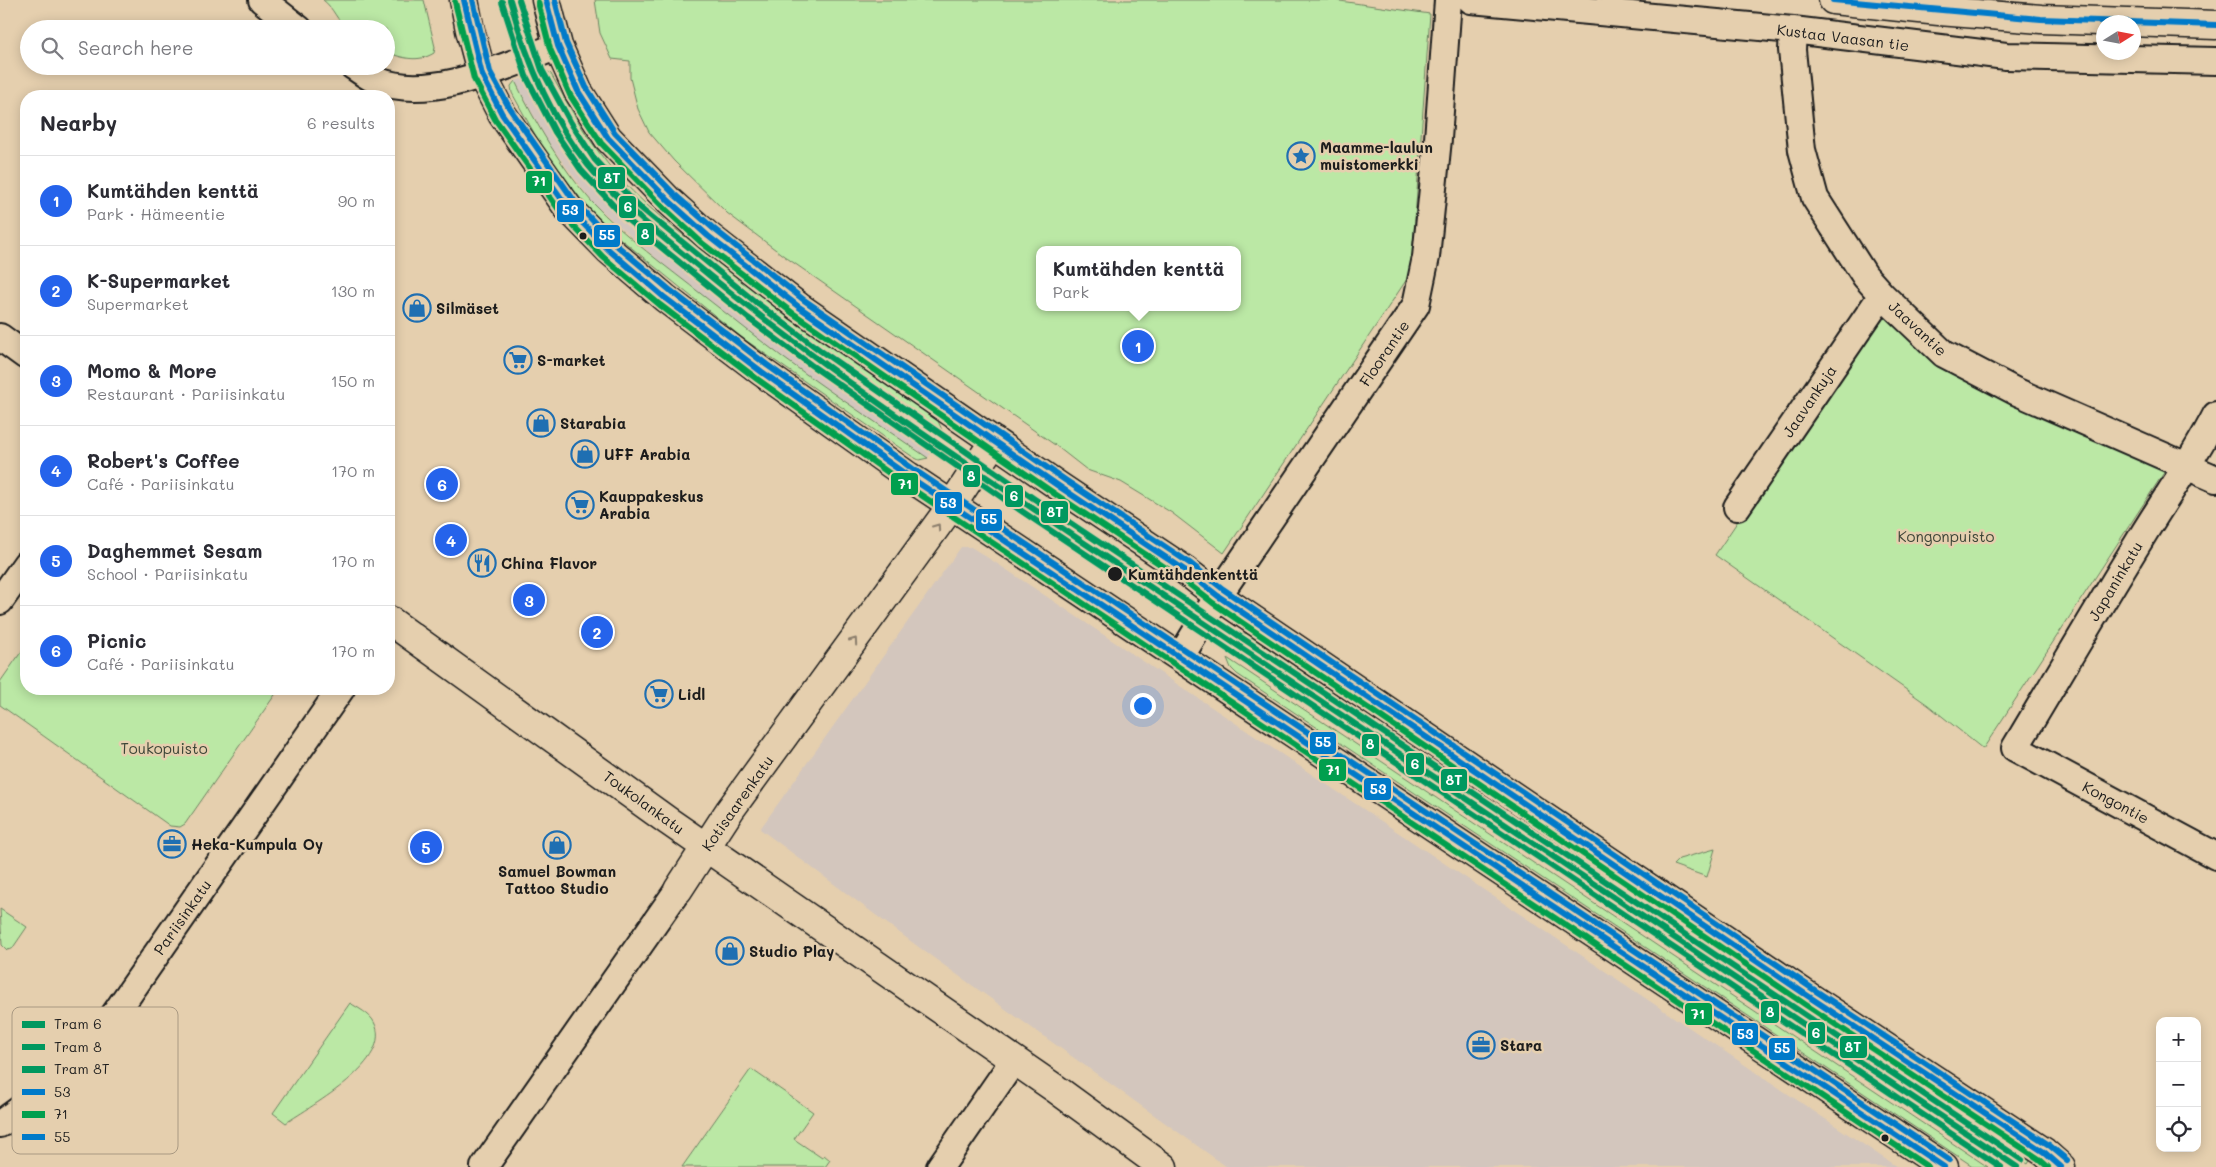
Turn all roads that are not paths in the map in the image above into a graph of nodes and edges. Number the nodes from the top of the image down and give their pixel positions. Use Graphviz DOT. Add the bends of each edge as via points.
graph roads {
  1 [pos="262,0"];
  2 [pos="464,0"];
  3 [pos="546,0"];
  4 [pos="1448,0"];
  5 [pos="1471,0"];
  6 [pos="1833,0"];
  7 [pos="288,20"];
  8 [pos="2216,25"];
  9 [pos="1793,30"];
  10 [pos="558,46"];
  11 [pos="2216,60"];
  12 [pos="368,75"];
  13 [pos="482,75"];
  14 [pos="1882,295"];
  15 [pos="0,337"];
  16 [pos="20,352"];
  17 [pos="2216,415"];
  18 [pos="994,441"];
  19 [pos="2186,466"];
  20 [pos="2216,479"];
  21 [pos="952,506"];
  22 [pos="1737,506"];
  23 [pos="20,573"];
  24 [pos="1218,596"];
  25 [pos="0,601"];
  26 [pos="395,624"];
  27 [pos="1181,656"];
  28 [pos="337,695"];
  29 [pos="2015,748"];
  30 [pos="705,846"];
  31 [pos="2216,856"];
  32 [pos="678,890"];
  33 [pos="120,1007"];
  34 [pos="1014,1060"];
  35 [pos="12,1115"];
  36 [pos="0,1124"];
  37 [pos="484,1167"];
  38 [pos="940,1167"];
  39 [pos="1163,1167"];
  40 [pos="1944,1167"];
  41 [pos="2062,1167"];
  1 -- 7 [label="street"];
  2 -- 13 [label="main road"];
  3 -- 10 [label="main road"];
  4 -- 24 [label="street, Floorantie" via="1427,248 1416,305"];
  5 -- 9 [label="street, Kustaa Vaasan tie"];
  6 -- 8 [label="main road" via="2041,19"];
  9 -- 11 [label="street, Kustaa Vaasan tie" via="2006,56"];
  9 -- 14 [label="street, Jaavantie" via="1802,150 1815,198 1865,276"];
  10 -- 13 [label="street"];
  10 -- 18 [label="main road" via="578,91 608,138 654,188 708,236 799,307"];
  12 -- 13 [label="street" via="396,86 423,87"];
  13 -- 21 [label="main road" via="502,114 568,208 609,250 665,298 762,372"];
  14 -- 19 [label="street, Jaavantie" via="1944,354 2015,392"];
  14 -- 22 [label="street, Jaavankuja"];
  15 -- 16 [label="street"];
  17 -- 19 [label="street, Japaninkatu"];
  18 -- 21 [label="main road, Kotisaarenkatu"];
  18 -- 24 [label="main road"];
  19 -- 20 [label="street, Jaavantie"];
  19 -- 29 [label="street, Japaninkatu"];
  21 -- 27 [label="main road"];
  30 -- 21 [label="main road, Kotisaarenkatu, one-way"];
  23 -- 25 [label="street"];
  24 -- 27 [label="street, Floorantie"];
  24 -- 41 [label="main road"];
  26 -- 30 [label="main road, Toukolankatu"];
  27 -- 40 [label="main road"];
  28 -- 33 [label="street, Pariisinkatu"];
  29 -- 31 [label="street, Kongontie"];
  30 -- 32 [label="main road, Kotisaarenkatu"];
  30 -- 34 [label="main road, Toukolankatu"];
  32 -- 37 [label="street, Kotisaarenkatu"];
  34 -- 38 [label="street"];
  34 -- 39 [label="main road, Toukolankatu"];
  35 -- 36 [label="street, Pariisinkatu"];
}
